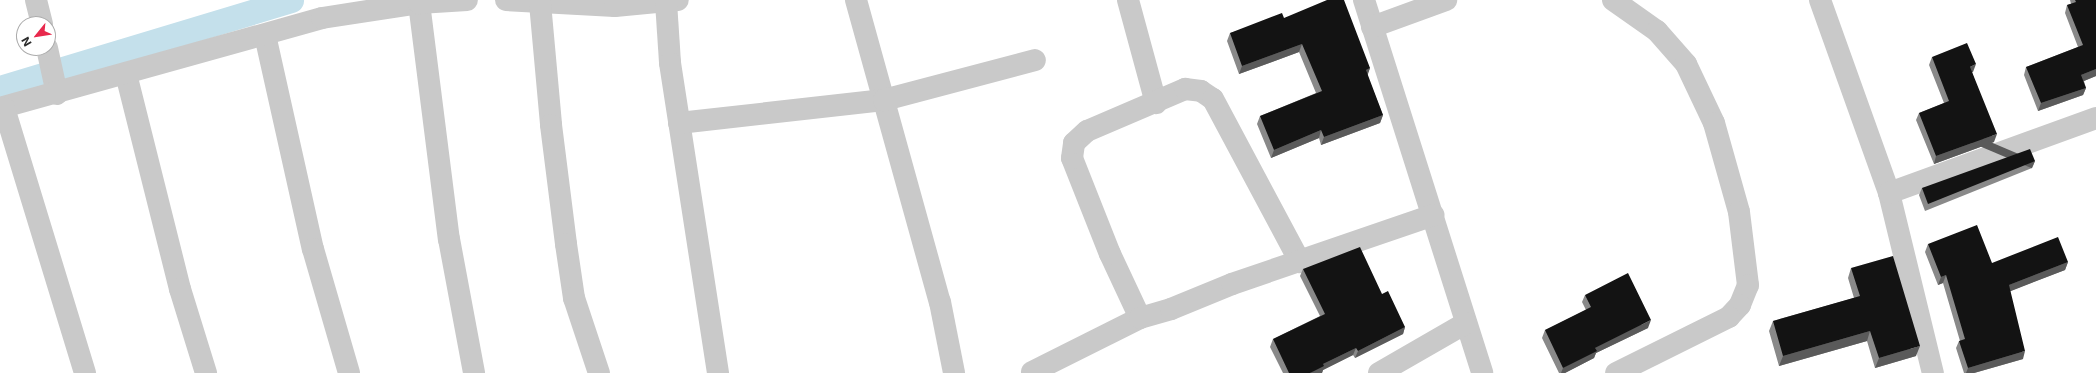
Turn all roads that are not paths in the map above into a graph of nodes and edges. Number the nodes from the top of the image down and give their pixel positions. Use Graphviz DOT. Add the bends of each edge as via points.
graph roads {
  1 [pos="36,0"];
  2 [pos="467,0"];
  3 [pos="506,0"];
  4 [pos="856,0"];
  5 [pos="1128,0"];
  6 [pos="1364,0"];
  7 [pos="1446,0"];
  8 [pos="1613,0"];
  9 [pos="1820,0"];
  10 [pos="672,1"];
  11 [pos="418,3"];
  12 [pos="540,3"];
  13 [pos="40,16"];
  14 [pos="1372,27"];
  15 [pos="265,35"];
  16 [pos="1035,60"];
  17 [pos="52,69"];
  18 [pos="126,74"];
  19 [pos="884,100"];
  20 [pos="1156,103"];
  21 [pos="2,108"];
  22 [pos="2096,118"];
  23 [pos="679,123"];
  24 [pos="1889,193"];
  25 [pos="1434,215"];
  26 [pos="1300,262"];
  27 [pos="1140,318"];
  28 [pos="1466,323"];
  29 [pos="1032,372"];
  30 [pos="85,373"];
  31 [pos="206,373"];
  32 [pos="349,373"];
  33 [pos="474,373"];
  34 [pos="599,373"];
  35 [pos="718,373"];
  36 [pos="954,373"];
  37 [pos="1379,373"];
  38 [pos="1482,373"];
  39 [pos="1616,373"];
  40 [pos="1934,373"];
  1 -- 13 [label="street"];
  2 -- 11 [label="street"];
  3 -- 12 [label="street"];
  4 -- 19 [label="street"];
  5 -- 20 [label="street"];
  6 -- 14 [label="street"];
  7 -- 14 [label="street"];
  8 -- 39 [label="street" via="1657,31 1686,64 1714,123 1739,212 1748,285 1740,305 1729,317"];
  9 -- 24 [label="street"];
  10 -- 12 [label="street" via="615,6"];
  10 -- 23 [label="street" via="670,63"];
  11 -- 15 [label="street" via="322,18"];
  11 -- 33 [label="street" via="449,239"];
  12 -- 34 [label="street" via="551,125 574,298"];
  14 -- 25 [label="street"];
  15 -- 18 [label="street"];
  15 -- 32 [label="street" via="313,249"];
  16 -- 19 [label="street"];
  17 -- 18 [label="street"];
  17 -- 21 [label="street"];
  18 -- 31 [label="street" via="180,290"];
  19 -- 23 [label="street"];
  19 -- 36 [label="street" via="940,302"];
  20 -- 26 [label="street" via="1185,89 1201,91 1213,99"];
  20 -- 27 [label="street" via="1087,131 1074,143 1072,158 1110,254"];
  21 -- 30 [label="street"];
  22 -- 24 [label="street"];
  23 -- 35 [label="street"];
  24 -- 40 [label="street"];
  25 -- 26 [label="street"];
  25 -- 28 [label="street"];
  26 -- 27 [label="street"];
  27 -- 29 [label="street"];
  28 -- 37 [label="street"];
  28 -- 38 [label="street"];
}
